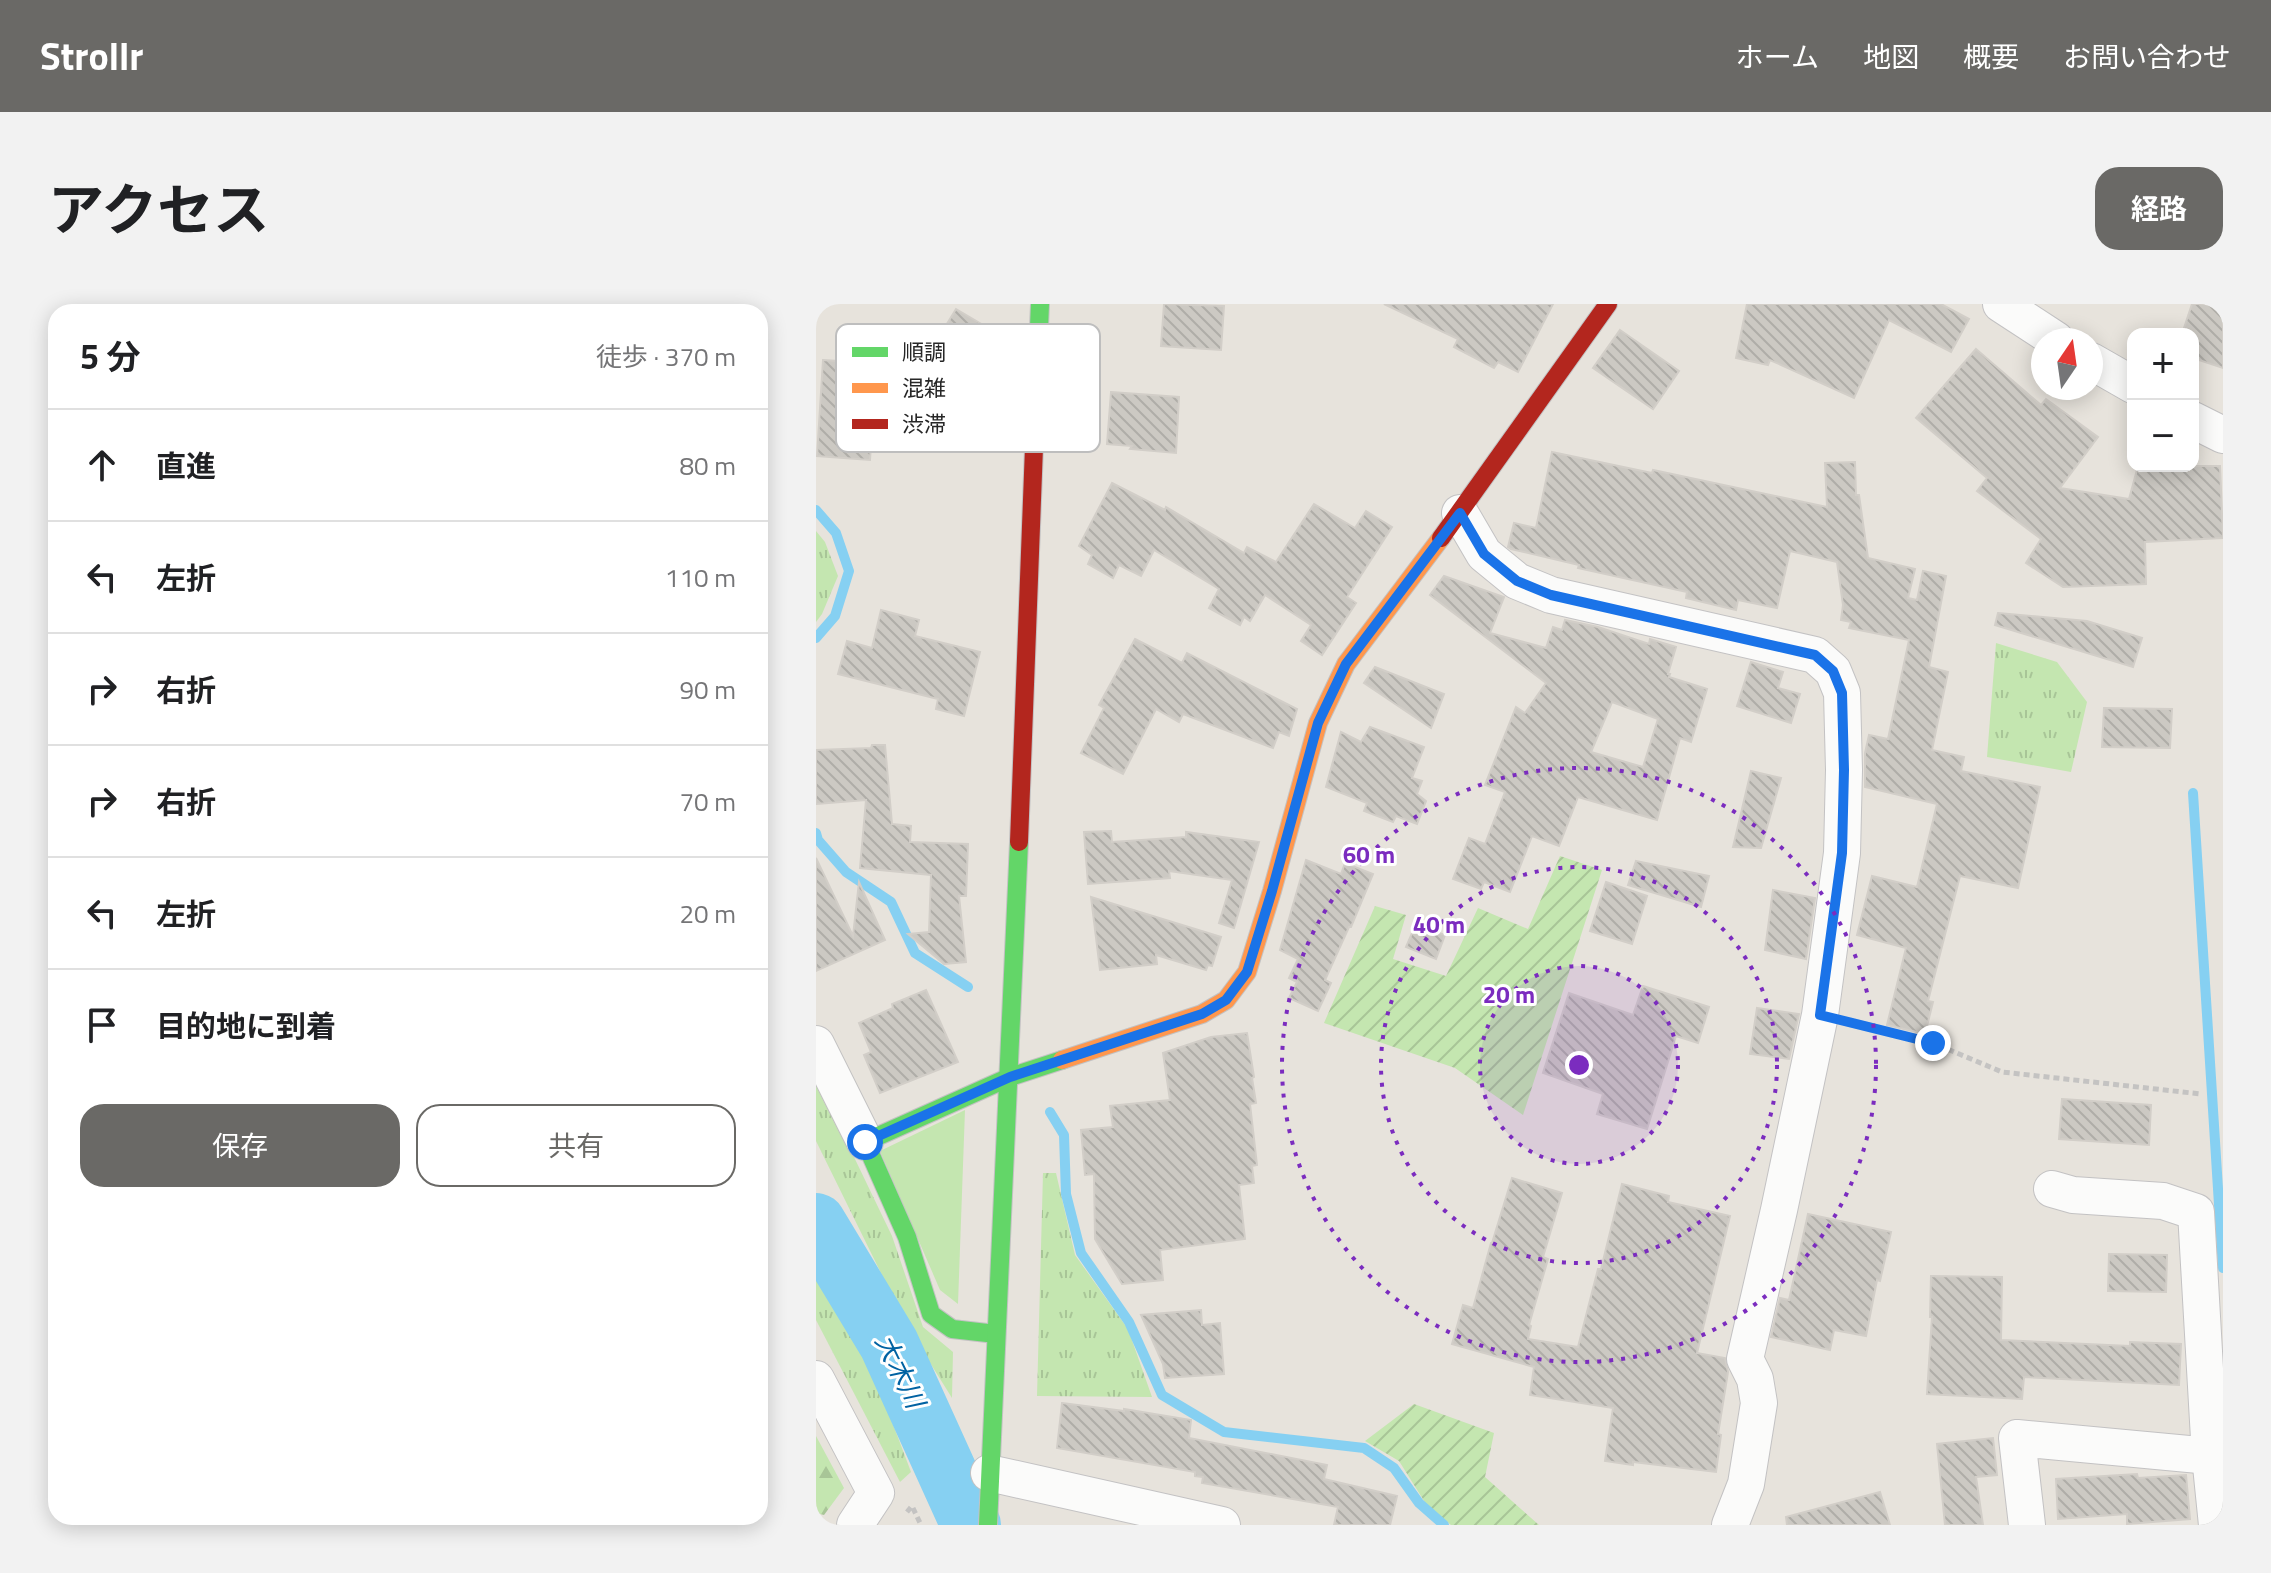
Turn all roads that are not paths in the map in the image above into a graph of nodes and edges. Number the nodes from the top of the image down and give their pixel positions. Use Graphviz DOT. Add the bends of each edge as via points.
graph roads {
  1 [pos="1040,304"];
  2 [pos="1608,304"];
  3 [pos="2001,304"];
  4 [pos="1039,324"];
  5 [pos="2038,328"];
  6 [pos="2103,368"];
  7 [pos="2127,382"];
  8 [pos="2199,423"];
  9 [pos="2223,435"];
  10 [pos="1034,452"];
  11 [pos="1460,513"];
  12 [pos="816,1044"];
  13 [pos="1010,1077"];
  14 [pos="865,1142"];
  15 [pos="2052,1189"];
  16 [pos="996,1334"];
  17 [pos="816,1379"];
  18 [pos="2210,1456"];
  19 [pos="989,1473"];
  20 [pos="1148,1516"];
  21 [pos="855,1525"];
  22 [pos="988,1525"];
  23 [pos="1222,1525"];
  24 [pos="1730,1525"];
  25 [pos="2027,1525"];
  26 [pos="2217,1525"];
  1 -- 4 [label="street"];
  2 -- 11 [label="street"];
  3 -- 5 [label="street"];
  6 -- 7 [label="street"];
  8 -- 9 [label="street"];
  10 -- 13 [label="street"];
  11 -- 13 [label="street" via="1346,664 1318,723 1247,972 1226,1000 1202,1014"];
  11 -- 24 [label="street" via="1484,554 1517,581 1551,595 1815,655 1833,671 1842,693 1842,853 1820,1015 1745,1359 1759,1403 1746,1484"];
  12 -- 14 [label="street"];
  13 -- 14 [label="street"];
  13 -- 16 [label="street"];
  14 -- 16 [label="street" via="907,1237 931,1314 952,1329"];
  15 -- 18 [label="street" via="2163,1201 2196,1212"];
  16 -- 19 [label="street"];
  17 -- 21 [label="street" via="876,1493"];
  18 -- 25 [label="street" via="2017,1438"];
  18 -- 26 [label="street"];
  19 -- 20 [label="street"];
  19 -- 22 [label="street"];
  20 -- 23 [label="street"];
}
